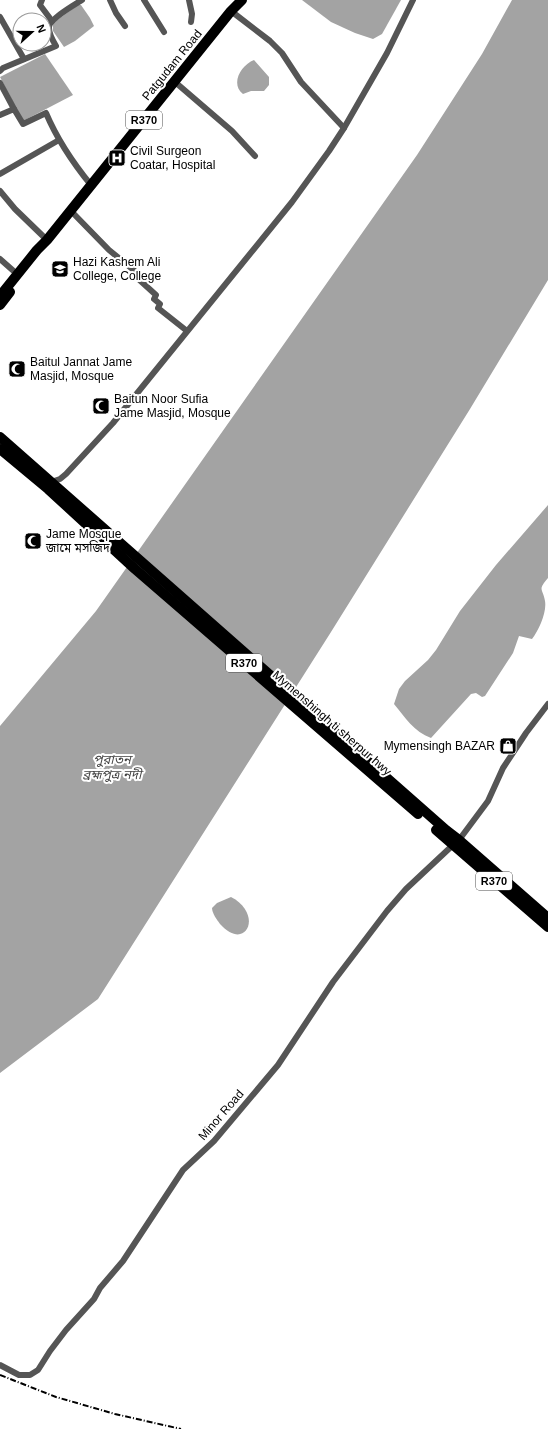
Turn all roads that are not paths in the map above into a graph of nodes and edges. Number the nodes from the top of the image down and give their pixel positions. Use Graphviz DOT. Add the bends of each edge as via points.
graph roads {
  1 [pos="42,0"];
  2 [pos="82,0"];
  3 [pos="110,0"];
  4 [pos="144,0"];
  5 [pos="189,0"];
  6 [pos="242,0"];
  7 [pos="413,0"];
  8 [pos="232,11"];
  9 [pos="45,12"];
  10 [pos="0,17"];
  11 [pos="52,21"];
  12 [pos="191,22"];
  13 [pos="125,26"];
  14 [pos="164,32"];
  15 [pos="52,38"];
  16 [pos="52,48"];
  17 [pos="41,52"];
  18 [pos="24,59"];
  19 [pos="0,71"];
  20 [pos="175,82"];
  21 [pos="0,83"];
  22 [pos="14,109"];
  23 [pos="0,114"];
  24 [pos="344,128"];
  25 [pos="59,140"];
  26 [pos="255,156"];
  27 [pos="0,174"];
  28 [pos="91,185"];
  29 [pos="0,191"];
  30 [pos="71,211"];
  31 [pos="47,240"];
  32 [pos="0,259"];
  33 [pos="17,274"];
  34 [pos="0,296"];
  35 [pos="0,305"];
  36 [pos="187,330"];
  37 [pos="0,437"];
  38 [pos="0,449"];
  39 [pos="51,485"];
  40 [pos="548,704"];
  41 [pos="456,843"];
  42 [pos="548,918"];
  43 [pos="548,927"];
  44 [pos="0,1365"];
  1 -- 9 [label="street" via="40,5"];
  2 -- 11 [label="street"];
  3 -- 13 [label="street"];
  4 -- 14 [label="street"];
  5 -- 12 [label="street"];
  6 -- 8 [label="main road, Patgudam Road / R370"];
  7 -- 24 [label="street" via="387,53"];
  8 -- 20 [label="main road, Patgudam Road / R370"];
  8 -- 24 [label="street" via="282,53 302,82"];
  10 -- 18 [label="street"];
  15 -- 16 [label="street" via="56,46"];
  17 -- 18 [label="street"];
  18 -- 19 [label="street"];
  20 -- 26 [label="street" via="227,127"];
  20 -- 28 [label="main road, Patgudam Road / R370"];
  21 -- 22 [label="street"];
  22 -- 23 [label="street"];
  22 -- 25 [label="street" via="23,124 46,113"];
  24 -- 36 [label="street" via="292,202"];
  25 -- 27 [label="street"];
  25 -- 28 [label="street"];
  28 -- 30 [label="main road, Patgudam Road / R370"];
  29 -- 31 [label="street"];
  30 -- 31 [label="main road, Patgudam Road / R370"];
  30 -- 36 [label="street" via="109,250 136,272 134,275 156,295 154,299 160,304 158,308"];
  31 -- 33 [label="main road, Patgudam Road / R370"];
  31 -- 35 [label="main road, Patgudam Road / R370"];
  32 -- 33 [label="street"];
  33 -- 34 [label="main road, Patgudam Road / R370"];
  36 -- 39 [label="street" via="113,423 72,468"];
  37 -- 39 [label="main road"];
  38 -- 39 [label="main road"];
  39 -- 41 [label="main road, Mymenshingh ti sherpur hwy / R370"];
  40 -- 41 [label="street, Minor Road" via="504,768 488,801"];
  41 -- 42 [label="main road, Mymenshingh ti sherpur hwy / R370"];
  41 -- 43 [label="main road, Mymenshingh ti sherpur hwy / R370"];
  41 -- 44 [label="street, Minor Road" via="386,911 278,1065 214,1141 183,1170 123,1261 66,1330 38,1370 30,1375 18,1374"];
}
